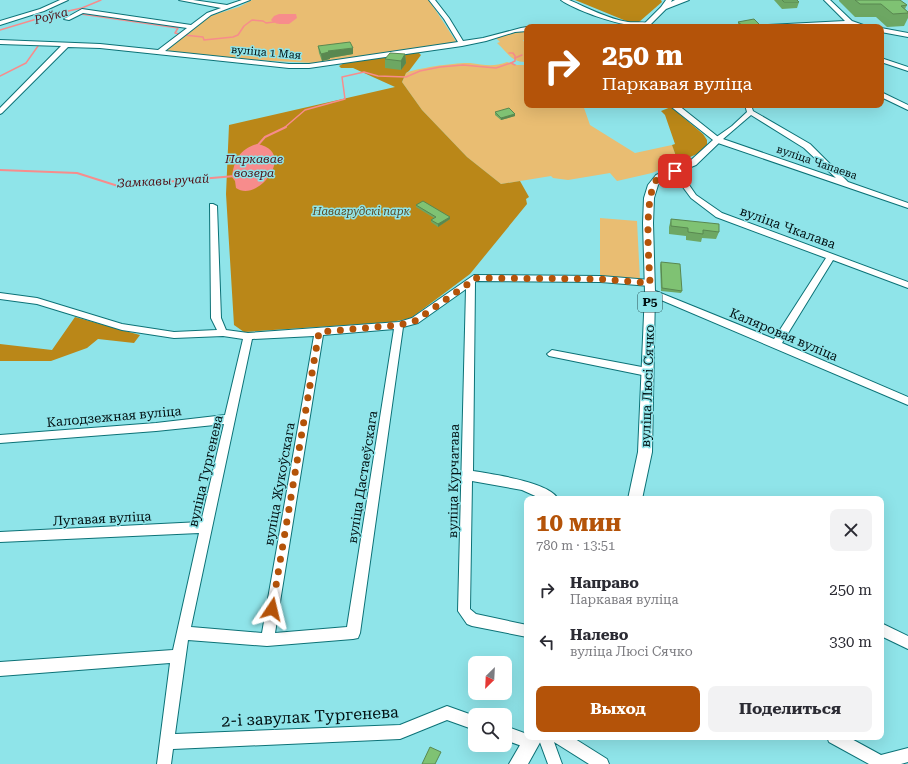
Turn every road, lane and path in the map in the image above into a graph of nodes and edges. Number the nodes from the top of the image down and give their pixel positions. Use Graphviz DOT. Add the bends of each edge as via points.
graph roads {
  1 [pos="65,0"];
  2 [pos="182,0"];
  3 [pos="247,0"];
  4 [pos="432,0"];
  5 [pos="564,0"];
  6 [pos="669,0"];
  7 [pos="686,0"];
  8 [pos="827,0"];
  9 [pos="229,8"];
  10 [pos="664,8"];
  11 [pos="67,20"];
  12 [pos="621,22"];
  13 [pos="850,22"];
  14 [pos="0,23"];
  15 [pos="625,24"];
  16 [pos="629,24"];
  17 [pos="647,24"];
  18 [pos="817,24"];
  19 [pos="856,24"];
  20 [pos="192,27"];
  21 [pos="524,29"];
  22 [pos="884,31"];
  23 [pos="890,32"];
  24 [pos="908,35"];
  25 [pos="884,37"];
  26 [pos="0,42"];
  27 [pos="68,44"];
  28 [pos="462,44"];
  29 [pos="160,52"];
  30 [pos="884,61"];
  31 [pos="908,69"];
  32 [pos="884,96"];
  33 [pos="677,108"];
  34 [pos="749,108"];
  35 [pos="908,108"];
  36 [pos="0,112"];
  37 [pos="718,140"];
  38 [pos="675,171"];
  39 [pos="846,184"];
  40 [pos="213,206"];
  41 [pos="908,206"];
  42 [pos="831,256"];
  43 [pos="471,282"];
  44 [pos="908,285"];
  45 [pos="650,287"];
  46 [pos="0,296"];
  47 [pos="399,325"];
  48 [pos="319,332"];
  49 [pos="223,333"];
  50 [pos="248,336"];
  51 [pos="776,344"];
  52 [pos="552,354"];
  53 [pos="647,372"];
  54 [pos="908,401"];
  55 [pos="231,419"];
  56 [pos="0,439"];
  57 [pos="467,475"];
  58 [pos="548,496"];
  59 [pos="636,496"];
  60 [pos="206,527"];
  61 [pos="0,537"];
  62 [pos="524,630"];
  63 [pos="884,631"];
  64 [pos="183,633"];
  65 [pos="267,640"];
  66 [pos="908,643"];
  67 [pos="178,656"];
  68 [pos="0,669"];
  69 [pos="468,720"];
  70 [pos="512,734"];
  71 [pos="524,737"];
  72 [pos="535,740"];
  73 [pos="537,740"];
  74 [pos="563,740"];
  75 [pos="840,740"];
  76 [pos="166,742"];
  77 [pos="908,755"];
  78 [pos="164,764"];
  79 [pos="518,764"];
  80 [pos="555,764"];
  81 [pos="602,764"];
  1 -- 14 [label="street"];
  2 -- 9 [label="street"];
  3 -- 9 [label="street"];
  4 -- 28 [label="street"];
  5 -- 12 [label="street"];
  6 -- 10 [label="main road"];
  7 -- 10 [label="main road"];
  8 -- 13 [label="street"];
  9 -- 20 [label="street" via="209,14"];
  10 -- 17 [label="main road"];
  11 -- 20 [label="street" via="82,12"];
  12 -- 15 [label="street"];
  12 -- 16 [label="street"];
  13 -- 18 [label="street"];
  13 -- 19 [label="street"];
  20 -- 29 [label="street"];
  21 -- 28 [label="street, вуліца 1 Мая"];
  22 -- 23 [label="street"];
  23 -- 24 [label="street"];
  23 -- 25 [label="street"];
  26 -- 27 [label="street, вуліца 1 Мая"];
  27 -- 29 [label="street, вуліца 1 Мая"];
  27 -- 36 [label="street"];
  28 -- 29 [label="street, вуліца 1 Мая" via="309,66"];
  30 -- 31 [label="street"];
  32 -- 35 [label="street"];
  33 -- 37 [label="main road"];
  34 -- 37 [label="street" via="730,133"];
  34 -- 39 [label="street" via="807,146"];
  37 -- 38 [label="main road, вуліца Люсі Сячко / Р5" via="693,163"];
  37 -- 39 [label="street, вуліца Чапаева"];
  38 -- 42 [label="street, вуліца Чкалава" via="684,187 705,207 735,221"];
  38 -- 45 [label="main road, вуліца Люсі Сячко / Р5" via="659,177 653,185 650,198"];
  39 -- 41 [label="street, вуліца Чапаева"];
  40 -- 49 [label="street" via="216,318"];
  42 -- 44 [label="street, вуліца Чкалава"];
  42 -- 51 [label="street"];
  43 -- 45 [label="street, Каляровая вуліца" via="474,278 601,279"];
  43 -- 47 [label="street" via="415,321"];
  43 -- 57 [label="street, вуліца Курчатава"];
  45 -- 51 [label="street, Каляровая вуліца"];
  45 -- 53 [label="main road, вуліца Люсі Сячко / Р5"];
  46 -- 49 [label="street" via="37,301 122,327 174,335"];
  47 -- 48 [label="street"];
  47 -- 65 [label="street, вуліца Дастаеўскага" via="353,633"];
  48 -- 50 [label="street"];
  48 -- 65 [label="street, вуліца Жукоўскага"];
  49 -- 50 [label="street"];
  50 -- 55 [label="street, вуліца Тургенева"];
  51 -- 54 [label="street, Каляровая вуліца"];
  52 -- 53 [label="street"];
  53 -- 59 [label="main road, вуліца Люсі Сячко / Р5" via="644,452"];
  55 -- 56 [label="street, Калодзежная вуліца"];
  55 -- 60 [label="street, вуліца Тургенева"];
  57 -- 58 [label="street" via="518,484"];
  57 -- 62 [label="street, вуліца Курчатава" via="464,611 472,620"];
  60 -- 61 [label="street, Лугавая вуліца"];
  60 -- 64 [label="street, вуліца Тургенева"];
  63 -- 66 [label="street"];
  64 -- 65 [label="street"];
  64 -- 67 [label="street, вуліца Тургенева"];
  67 -- 68 [label="street"];
  67 -- 76 [label="street, вуліца Тургенева"];
  69 -- 76 [label="street, 2-і завулак Тургенева" via="447,713 400,732"];
  70 -- 71 [label="street"];
  72 -- 79 [label="main road"];
  73 -- 80 [label="street"];
  74 -- 81 [label="street"];
  75 -- 77 [label="street" via="880,762"];
  76 -- 78 [label="street, вуліца Тургенева"];
}
